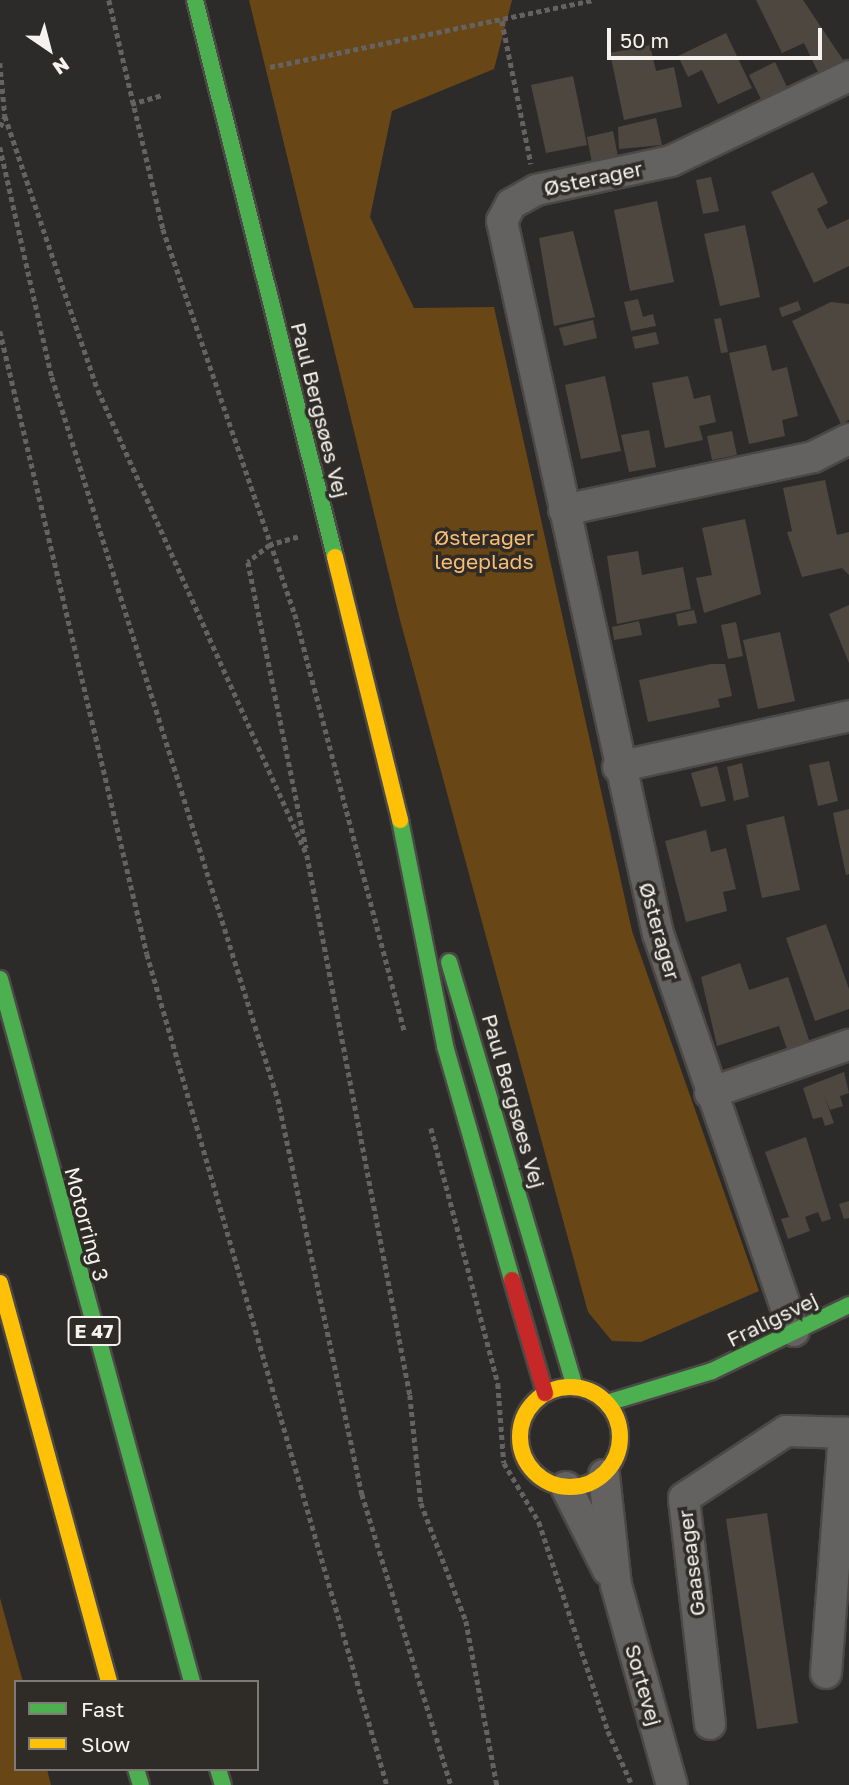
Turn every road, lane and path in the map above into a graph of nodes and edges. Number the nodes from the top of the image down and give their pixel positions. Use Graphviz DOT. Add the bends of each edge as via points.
graph roads {
  1 [pos="109,0"];
  2 [pos="195,0"];
  3 [pos="594,0"];
  4 [pos="502,21"];
  5 [pos="0,62"];
  6 [pos="270,67"];
  7 [pos="849,76"];
  8 [pos="163,95"];
  9 [pos="131,104"];
  10 [pos="5,116"];
  11 [pos="0,128"];
  12 [pos="0,147"];
  13 [pos="536,190"];
  14 [pos="0,331"];
  15 [pos="849,439"];
  16 [pos="564,510"];
  17 [pos="327,528"];
  18 [pos="270,545"];
  19 [pos="849,716"];
  20 [pos="618,767"];
  21 [pos="403,831"];
  22 [pos="307,855"];
  23 [pos="0,979"];
  24 [pos="849,1045"];
  25 [pos="409,1046"];
  26 [pos="710,1093"];
  27 [pos="427,1114"];
  28 [pos="0,1283"];
  29 [pos="849,1305"];
  30 [pos="794,1331"];
  31 [pos="712,1371"];
  32 [pos="575,1387"];
  33 [pos="545,1394"];
  34 [pos="607,1403"];
  35 [pos="661,1408"];
  36 [pos="641,1423"];
  37 [pos="847,1433"];
  38 [pos="620,1438"];
  39 [pos="604,1475"];
  40 [pos="566,1487"];
  41 [pos="616,1586"];
  42 [pos="826,1673"];
  43 [pos="108,1680"];
  44 [pos="191,1680"];
  45 [pos="710,1724"];
  46 [pos="387,1785"];
  47 [pos="452,1785"];
  48 [pos="497,1785"];
  49 [pos="632,1785"];
  50 [pos="672,1785"];
  1 -- 9 [label="path"];
  2 -- 17 [label="main road, Paul Bergsøes Vej"];
  3 -- 4 [label="path"];
  4 -- 6 [label="path"];
  4 -- 13 [label="path"];
  5 -- 10 [label="path"];
  7 -- 13 [label="street, Østerager" via="671,161"];
  8 -- 9 [label="path"];
  9 -- 18 [label="path" via="163,229"];
  10 -- 11 [label="path"];
  10 -- 22 [label="path" via="98,390"];
  12 -- 47 [label="path" via="52,377 278,1100 362,1493"];
  13 -- 16 [label="street, Østerager" via="511,204 502,222"];
  14 -- 46 [label="path" via="147,954"];
  15 -- 16 [label="street" via="813,457"];
  16 -- 20 [label="street, Østerager"];
  17 -- 18 [label="path"];
  17 -- 21 [label="main road, Paul Bergsøes Vej"];
  18 -- 22 [label="path" via="248,562"];
  18 -- 25 [label="path" via="295,614"];
  19 -- 20 [label="street"];
  20 -- 26 [label="street, Østerager" via="658,934"];
  21 -- 32 [label="main road, Paul Bergsøes Vej" via="474,1034"];
  21 -- 33 [label="main road, Paul Bergsøes Vej" via="445,1046"];
  22 -- 48 [label="path" via="410,1395 421,1503 466,1621"];
  23 -- 44 [label="main road, Motorring 3 / E 47"];
  24 -- 26 [label="street"];
  26 -- 30 [label="street, Østerager"];
  27 -- 49 [label="path" via="498,1384 504,1463 539,1522 608,1731"];
  28 -- 43 [label="main road"];
  29 -- 30 [label="main road, Fraligsvej"];
  30 -- 31 [label="main road, Fraligsvej"];
  31 -- 34 [label="main road, Fraligsvej"];
  31 -- 35 [label="main road, Fraligsvej"];
  32 -- 33 [label="main road"];
  32 -- 34 [label="main road"];
  33 -- 40 [label="main road" via="524,1417 521,1448 537,1475"];
  34 -- 38 [label="main road"];
  36 -- 38 [label="main road"];
  37 -- 42 [label="street, Gaaseager"];
  37 -- 45 [label="street, Gaaseager" via="786,1431 684,1498"];
  38 -- 39 [label="main road"];
  39 -- 40 [label="main road"];
  39 -- 41 [label="street, Sortevej"];
  40 -- 41 [label="street, Sortevej"];
  41 -- 50 [label="street, Sortevej"];
}
